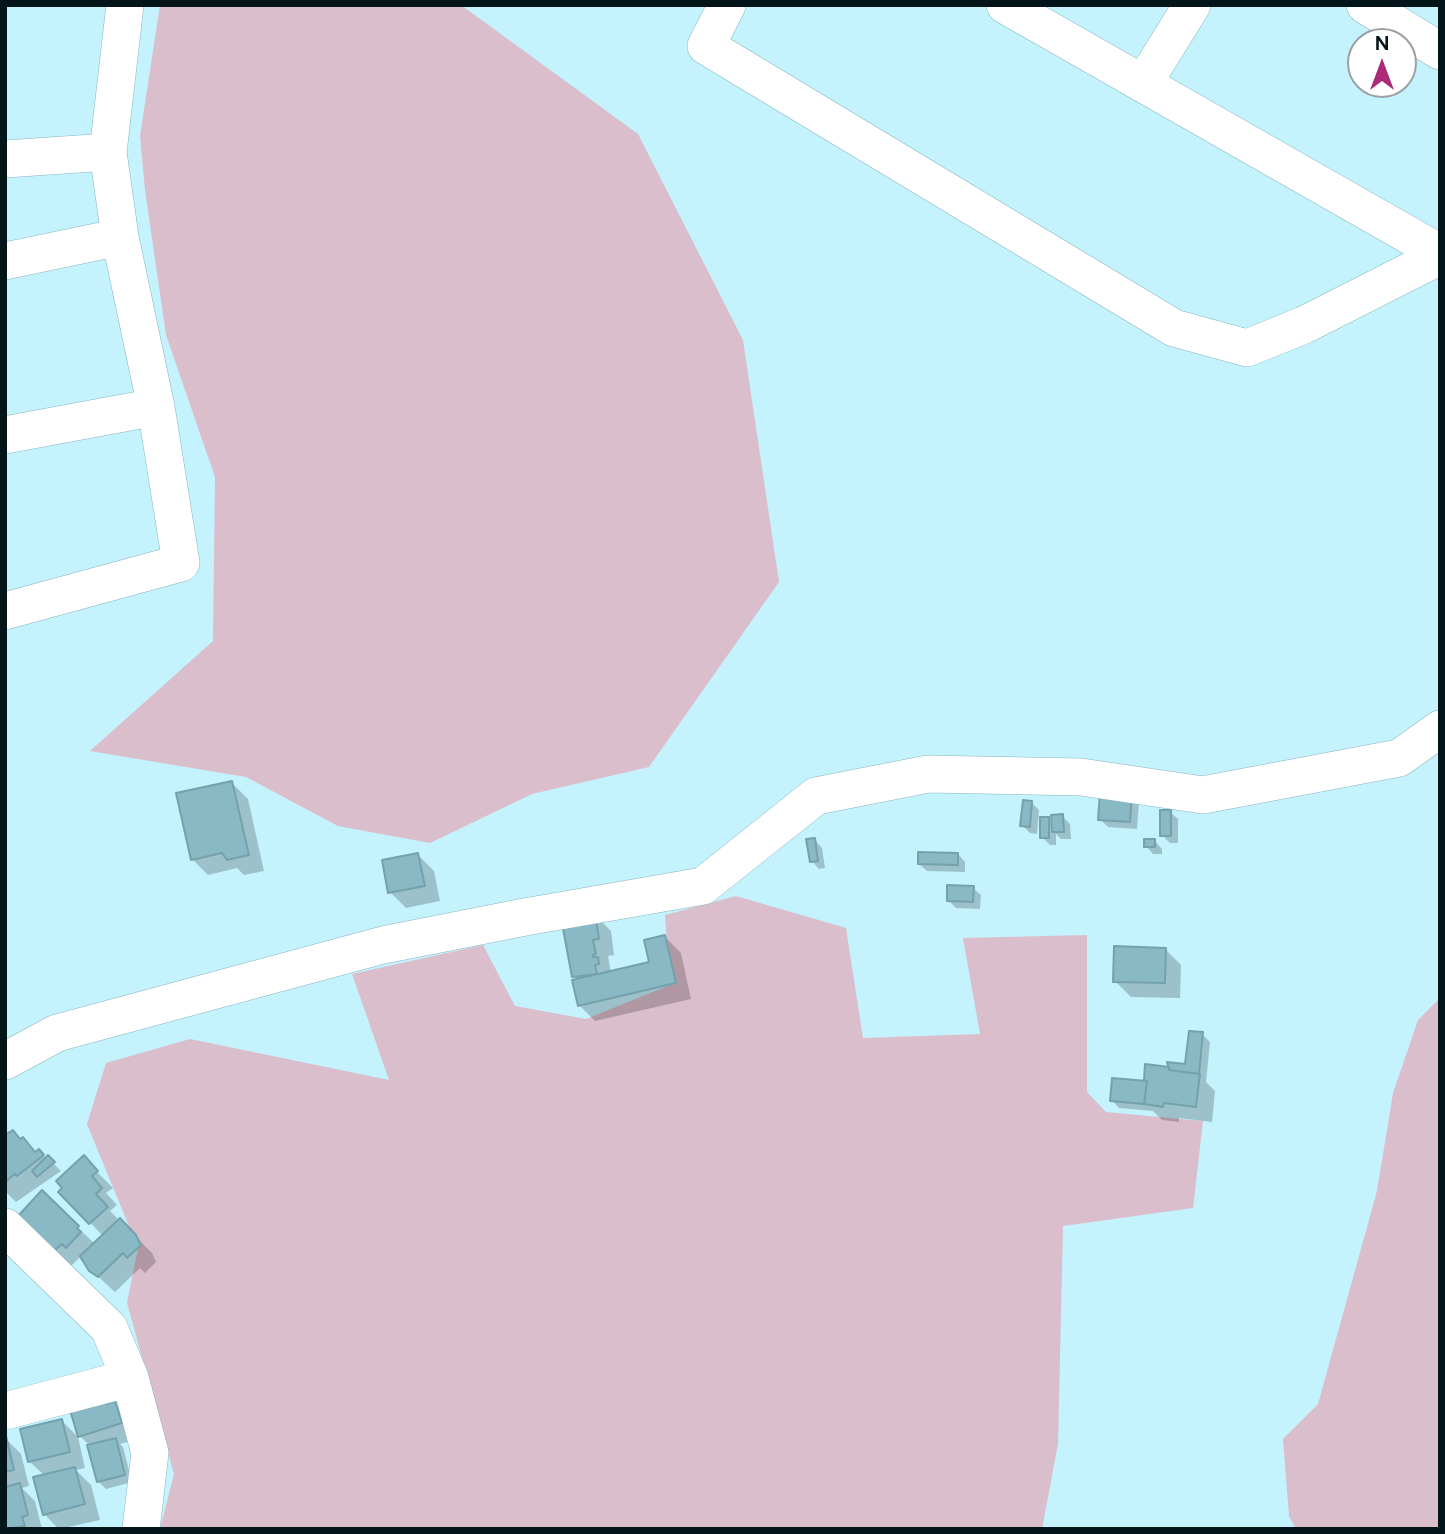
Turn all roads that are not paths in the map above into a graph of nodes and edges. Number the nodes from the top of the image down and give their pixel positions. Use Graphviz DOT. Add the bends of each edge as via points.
graph roads {
  1 [pos="125,5"];
  2 [pos="727,5"];
  3 [pos="1005,5"];
  4 [pos="1192,5"];
  5 [pos="1365,5"];
  6 [pos="1440,51"];
  7 [pos="1143,84"];
  8 [pos="108,152"];
  9 [pos="5,159"];
  10 [pos="120,237"];
  11 [pos="1440,255"];
  12 [pos="5,261"];
  13 [pos="156,407"];
  14 [pos="5,435"];
  15 [pos="5,611"];
  16 [pos="1440,729"];
  17 [pos="5,1061"];
  18 [pos="5,1227"];
  19 [pos="130,1378"];
  20 [pos="5,1411"];
  21 [pos="136,1527"];
  1 -- 8 [label="street"];
  2 -- 11 [label="street" via="706,46 1174,328 1247,348 1304,325"];
  3 -- 7 [label="street"];
  4 -- 7 [label="street"];
  5 -- 6 [label="street"];
  7 -- 11 [label="street"];
  8 -- 9 [label="street"];
  8 -- 10 [label="street"];
  10 -- 12 [label="street"];
  10 -- 13 [label="street"];
  13 -- 14 [label="street"];
  13 -- 15 [label="street" via="181,563"];
  16 -- 17 [label="street" via="1399,758 1202,795 1081,777 928,774 816,796 704,886 383,945 57,1033"];
  18 -- 19 [label="street" via="109,1328"];
  19 -- 20 [label="street"];
  19 -- 21 [label="street" via="150,1453"];
}
